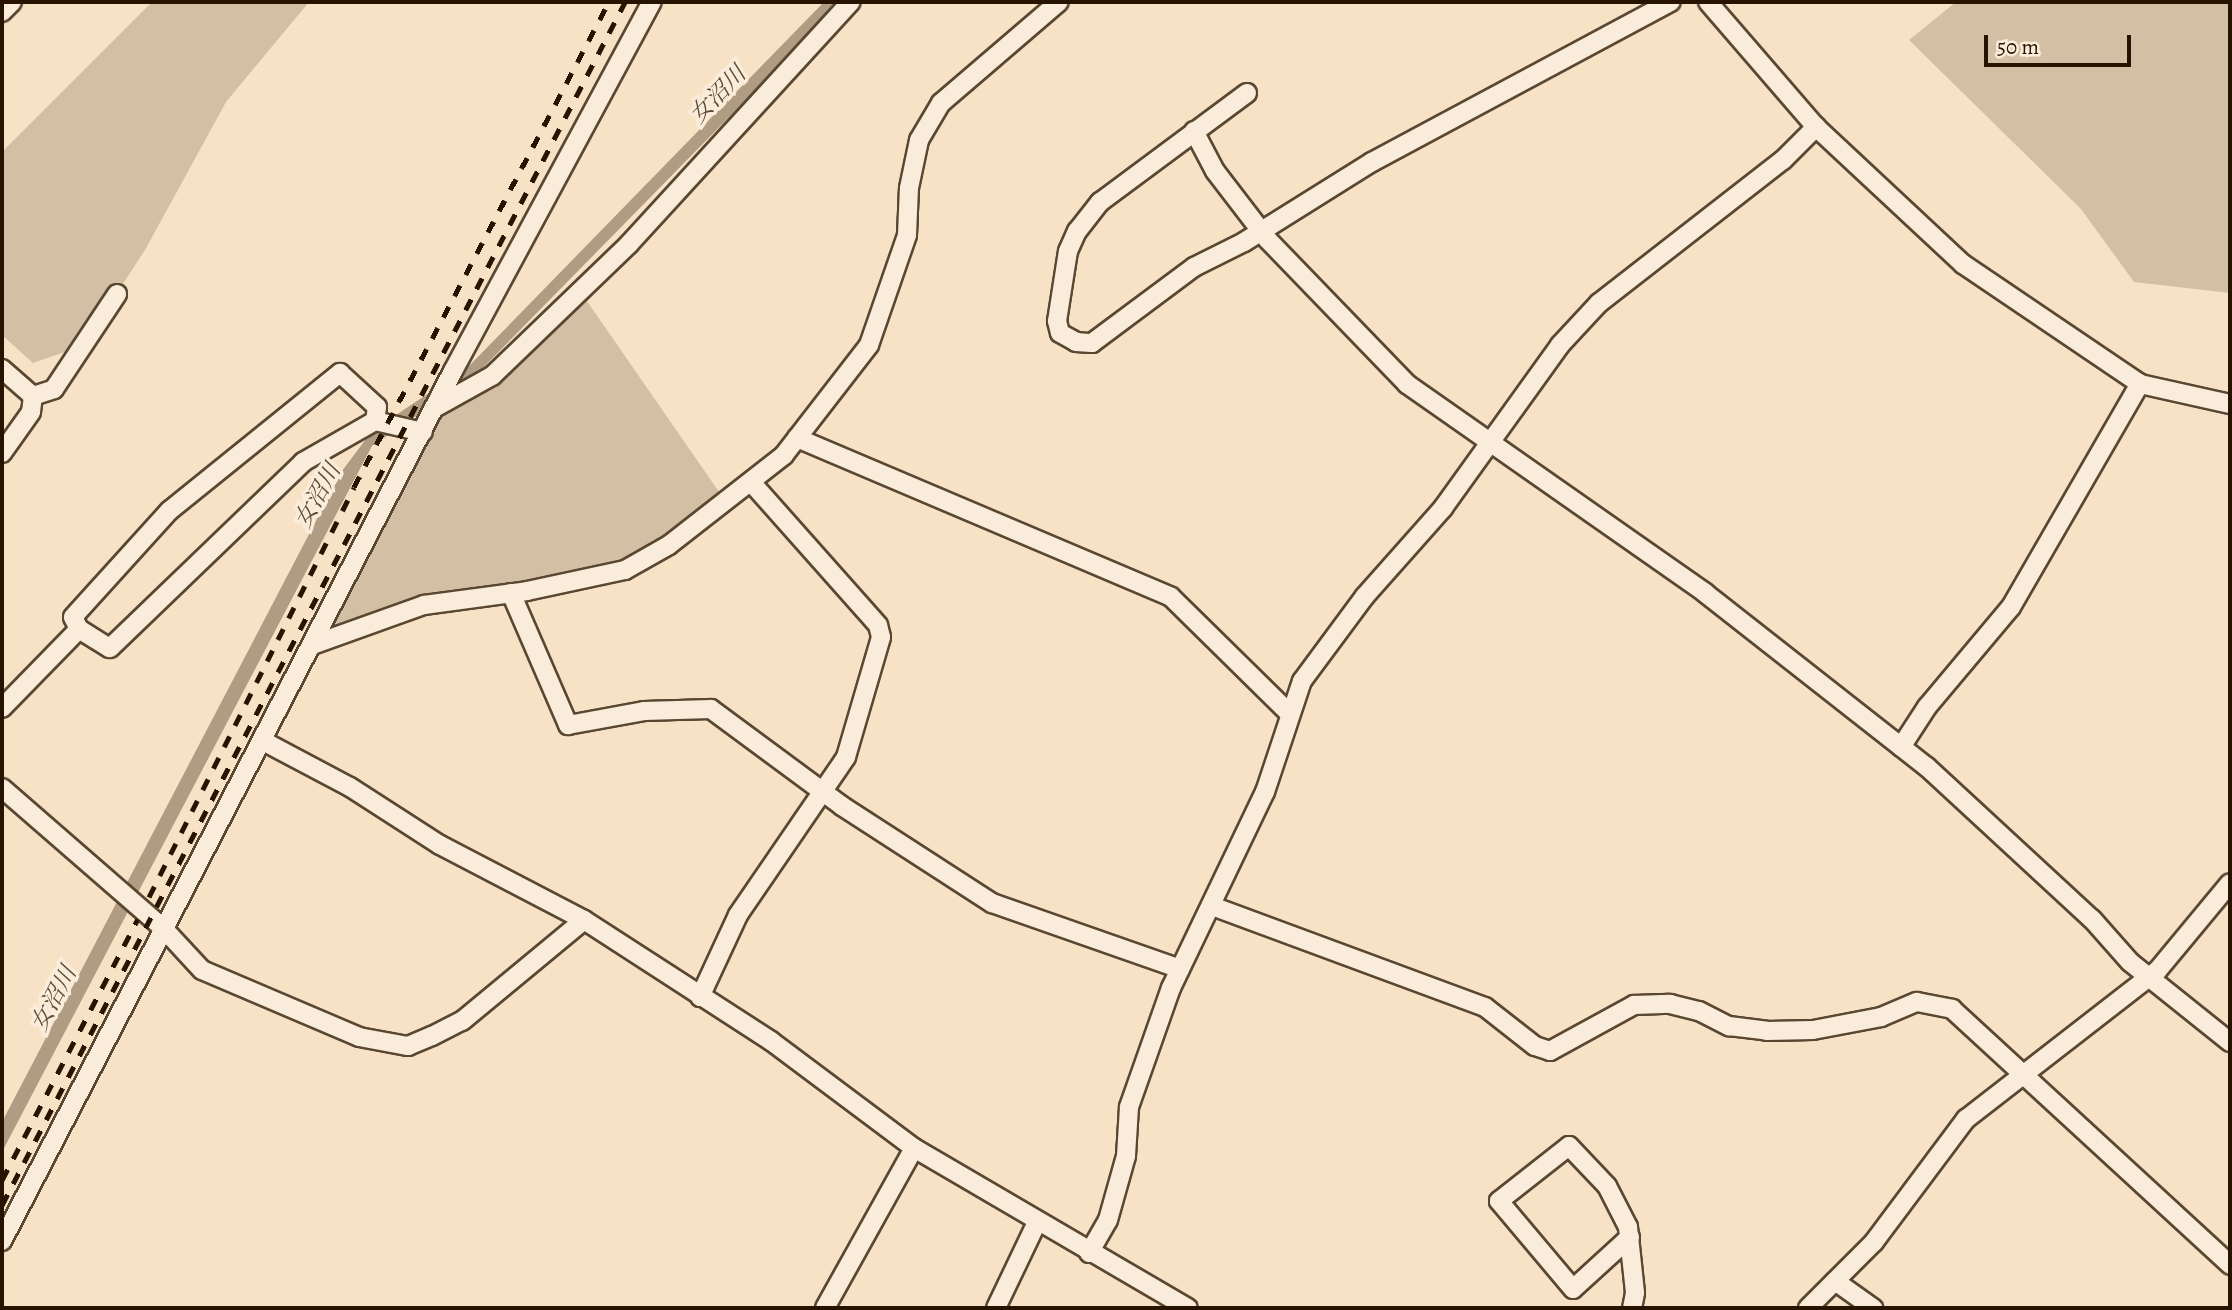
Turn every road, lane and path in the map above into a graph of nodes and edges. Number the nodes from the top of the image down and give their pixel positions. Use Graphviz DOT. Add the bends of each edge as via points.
graph roads {
  1 [pos="12,2"];
  2 [pos="652,2"];
  3 [pos="851,2"];
  4 [pos="1059,2"];
  5 [pos="1671,2"];
  6 [pos="1708,2"];
  7 [pos="2,12"];
  8 [pos="1247,93"];
  9 [pos="1816,127"];
  10 [pos="1194,131"];
  11 [pos="1261,231"];
  12 [pos="117,294"];
  13 [pos="2,369"];
  14 [pos="2140,384"];
  15 [pos="33,396"];
  16 [pos="2230,404"];
  17 [pos="438,407"];
  18 [pos="376,421"];
  19 [pos="423,432"];
  20 [pos="797,438"];
  21 [pos="1491,443"];
  22 [pos="2,453"];
  23 [pos="751,482"];
  24 [pos="511,593"];
  25 [pos="79,629"];
  26 [pos="316,644"];
  27 [pos="2,708"];
  28 [pos="1289,713"];
  29 [pos="263,741"];
  30 [pos="1901,747"];
  31 [pos="2,788"];
  32 [pos="823,792"];
  33 [pos="2230,883"];
  34 [pos="1212,906"];
  35 [pos="584,920"];
  36 [pos="164,929"];
  37 [pos="1181,969"];
  38 [pos="2149,978"];
  39 [pos="700,997"];
  40 [pos="2230,1042"];
  41 [pos="2025,1074"];
  42 [pos="914,1148"];
  43 [pos="1037,1222"];
  44 [pos="1630,1237"];
  45 [pos="2,1241"];
  46 [pos="1089,1253"];
  47 [pos="2230,1265"];
  48 [pos="1835,1281"];
  49 [pos="825,1308"];
  50 [pos="996,1308"];
  51 [pos="1188,1308"];
  52 [pos="1632,1308"];
  53 [pos="1808,1308"];
  54 [pos="1872,1308"];
  1 -- 7 [label="street"];
  2 -- 17 [label="street" via="453,371"];
  3 -- 17 [label="street" via="619,253 492,376"];
  4 -- 20 [label="street" via="941,103 919,140 909,188 907,235 869,345"];
  5 -- 11 [label="street" via="1371,162"];
  6 -- 9 [label="street"];
  8 -- 10 [label="street"];
  9 -- 14 [label="street" via="1963,264"];
  9 -- 21 [label="street" via="1783,160 1599,303 1560,345"];
  10 -- 11 [label="street" via="1215,171"];
  10 -- 11 [label="street" via="1100,202 1077,231 1068,251 1057,321 1060,333 1076,342 1092,342 1194,267"];
  11 -- 21 [label="street" via="1407,384"];
  12 -- 15 [label="street" via="54,389"];
  13 -- 15 [label="street"];
  14 -- 16 [label="street"];
  14 -- 30 [label="street" via="2011,607 1927,706"];
  15 -- 22 [label="street" via="31,412"];
  17 -- 19 [label="street"];
  18 -- 19 [label="street"];
  18 -- 25 [label="street" via="303,462 110,648"];
  18 -- 25 [label="street" via="377,407 340,373 169,511 91,593 73,617"];
  19 -- 26 [label="street"];
  20 -- 23 [label="street"];
  20 -- 28 [label="street" via="1171,597"];
  21 -- 28 [label="street" via="1331,639 1302,681"];
  21 -- 30 [label="street" via="1704,593"];
  23 -- 24 [label="street" via="668,545 625,570"];
  23 -- 32 [label="street" via="878,625 881,637 846,757"];
  24 -- 26 [label="street" via="424,606"];
  24 -- 32 [label="street" via="568,725 644,711 711,709"];
  25 -- 27 [label="street"];
  26 -- 29 [label="street"];
  28 -- 34 [label="street" via="1265,792"];
  29 -- 35 [label="street" via="350,787 440,845"];
  29 -- 36 [label="street"];
  30 -- 38 [label="street" via="2092,919"];
  31 -- 36 [label="street"];
  32 -- 37 [label="street" via="992,903"];
  32 -- 39 [label="street" via="738,915"];
  33 -- 38 [label="street"];
  34 -- 37 [label="street"];
  34 -- 41 [label="street" via="1485,1007 1535,1046 1550,1051 1634,1005 1670,1004 1699,1011 1729,1026 1767,1031 1813,1030 1881,1017 1917,1002 1952,1009"];
  35 -- 36 [label="street" via="462,1021 408,1046 359,1037 202,970"];
  35 -- 39 [label="street"];
  36 -- 45 [label="street"];
  37 -- 46 [label="street" via="1129,1107 1126,1156 1108,1220"];
  38 -- 40 [label="street"];
  38 -- 41 [label="street"];
  39 -- 42 [label="street" via="771,1041"];
  41 -- 47 [label="street"];
  41 -- 48 [label="street" via="1966,1119 1874,1242"];
  42 -- 43 [label="street"];
  42 -- 49 [label="street"];
  43 -- 46 [label="street"];
  43 -- 50 [label="street"];
  44 -- 44 [label="street" via="1607,1186 1569,1146 1499,1201 1573,1289"];
  44 -- 52 [label="street"];
  46 -- 51 [label="street"];
  48 -- 53 [label="street"];
  48 -- 54 [label="street"];
}
